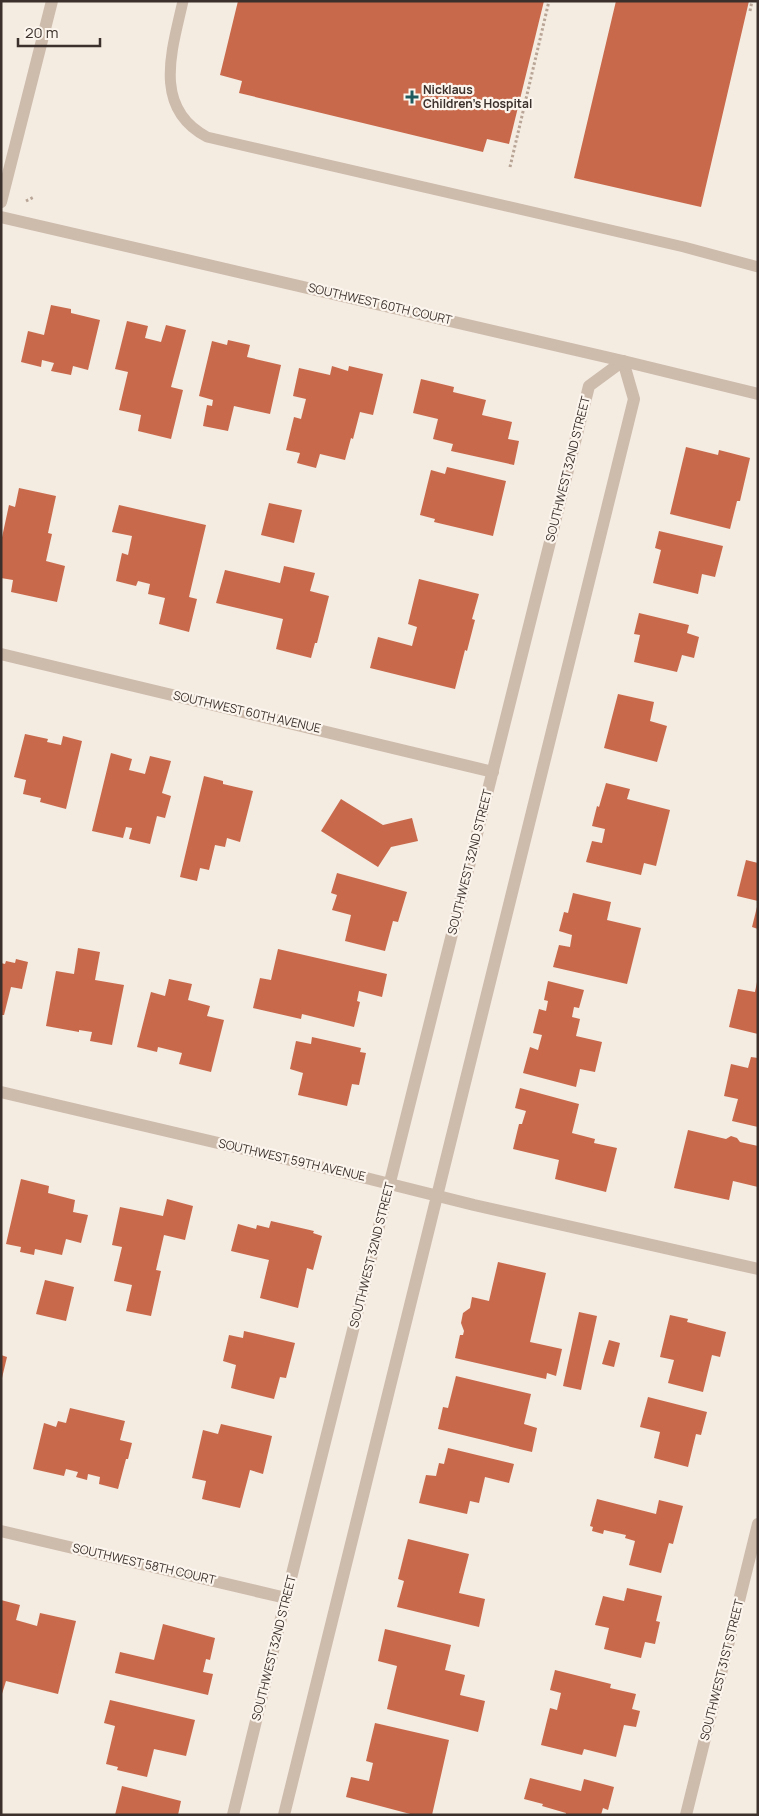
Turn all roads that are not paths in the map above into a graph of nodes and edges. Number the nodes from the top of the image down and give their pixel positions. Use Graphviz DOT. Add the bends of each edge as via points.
graph roads {
  1 [pos="52,1"];
  2 [pos="183,1"];
  3 [pos="1,202"];
  4 [pos="1,217"];
  5 [pos="758,266"];
  6 [pos="623,361"];
  7 [pos="758,394"];
  8 [pos="1,654"];
  9 [pos="493,772"];
  10 [pos="1,1092"];
  11 [pos="390,1184"];
  12 [pos="437,1196"];
  13 [pos="758,1269"];
  14 [pos="758,1524"];
  15 [pos="1,1530"];
  16 [pos="286,1598"];
  17 [pos="233,1815"];
  18 [pos="284,1815"];
  19 [pos="686,1815"];
  1 -- 3 [label="street"];
  2 -- 5 [label="lane" via="171,58 170,84 174,104 185,121 208,137"];
  4 -- 6 [label="street, SOUTHWEST 60TH COURT"];
  6 -- 7 [label="street, SOUTHWEST 60TH COURT"];
  6 -- 9 [label="street, SOUTHWEST 32ND STREET" via="589,386"];
  6 -- 12 [label="street" via="634,399"];
  8 -- 9 [label="street, SOUTHWEST 60TH AVENUE"];
  9 -- 11 [label="street, SOUTHWEST 32ND STREET"];
  10 -- 11 [label="street, SOUTHWEST 59TH AVENUE"];
  11 -- 12 [label="street, SOUTHWEST 59TH AVENUE"];
  11 -- 16 [label="street, SOUTHWEST 32ND STREET"];
  12 -- 13 [label="street, SOUTHWEST 59TH AVENUE"];
  12 -- 18 [label="street"];
  14 -- 19 [label="street, SOUTHWEST 31ST STREET"];
  15 -- 16 [label="street, SOUTHWEST 58TH COURT"];
  16 -- 17 [label="street, SOUTHWEST 32ND STREET"];
}
